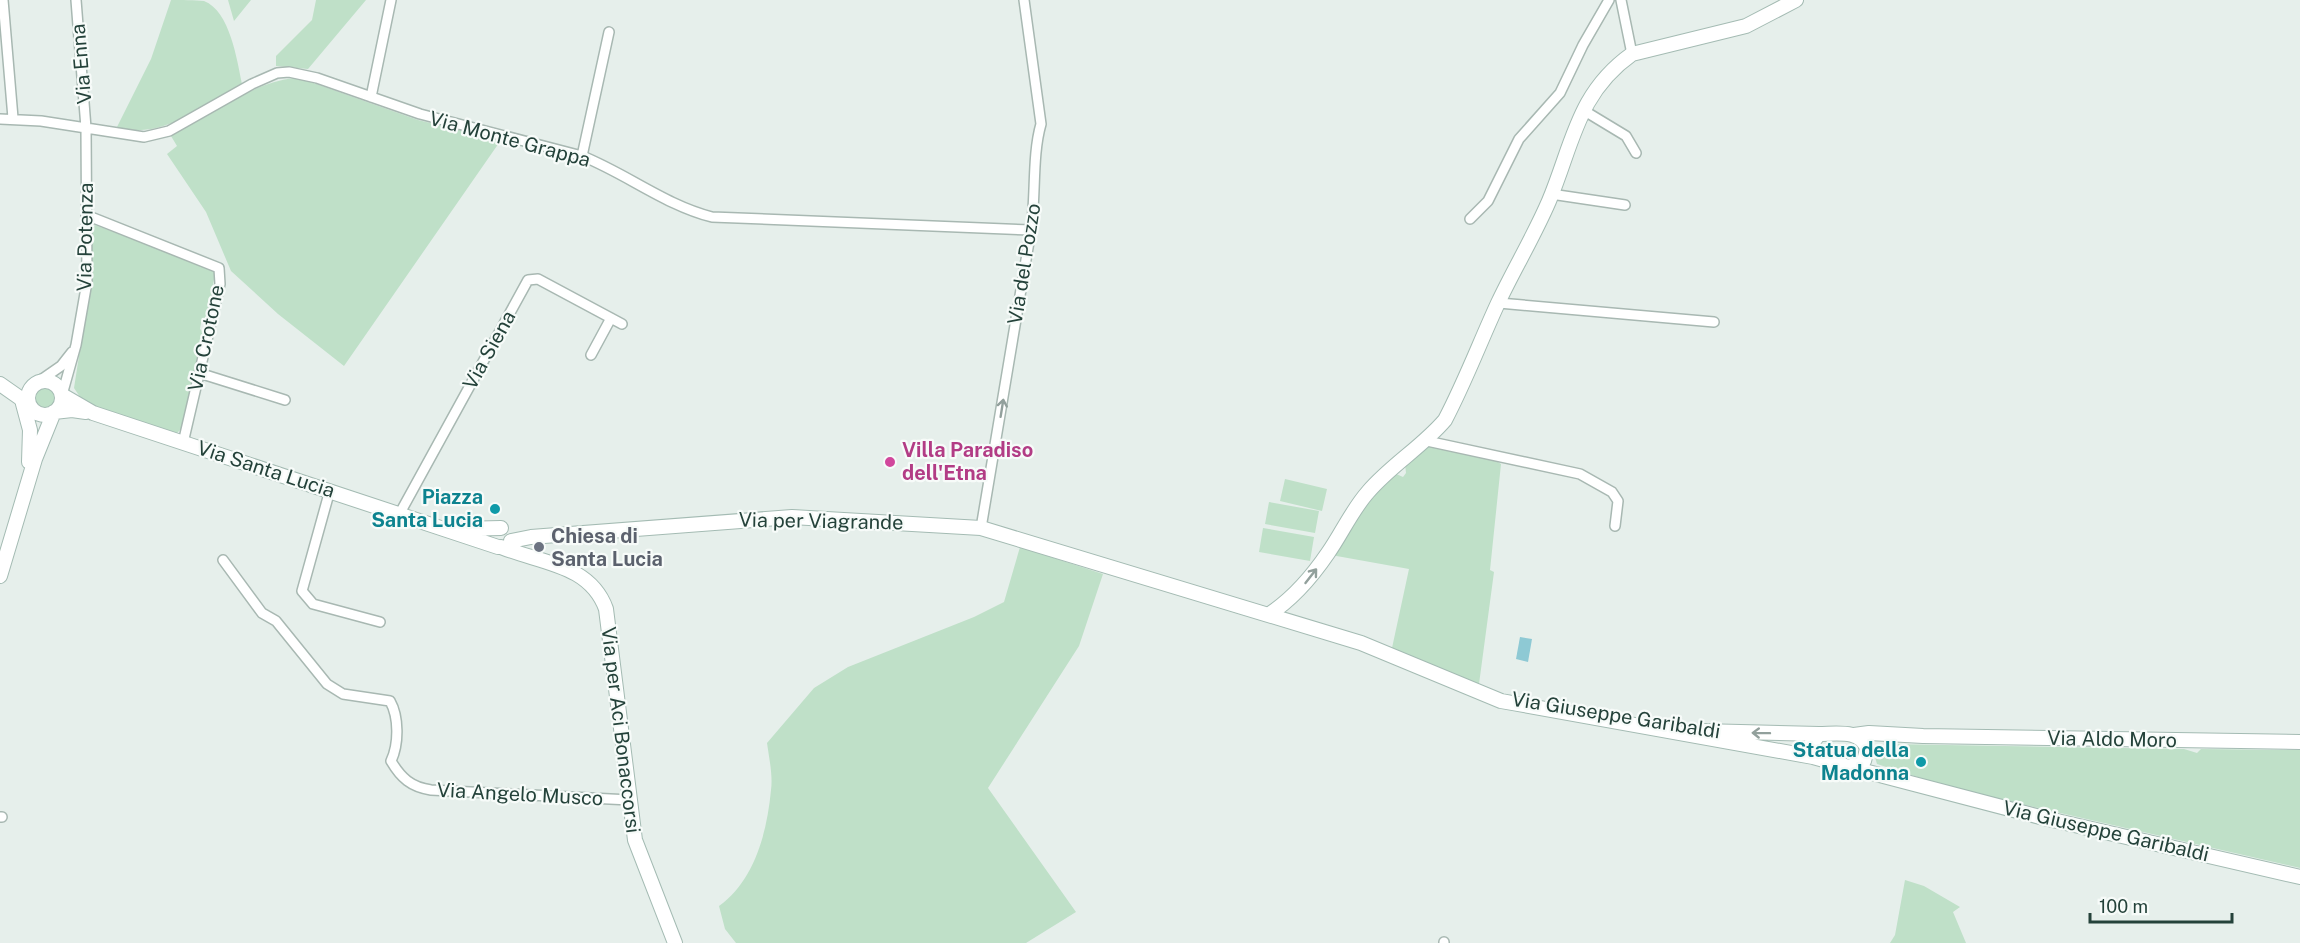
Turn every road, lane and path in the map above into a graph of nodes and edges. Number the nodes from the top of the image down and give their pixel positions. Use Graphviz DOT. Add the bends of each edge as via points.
graph roads {
  1 [pos="3,0"];
  2 [pos="76,0"];
  3 [pos="391,0"];
  4 [pos="1024,0"];
  5 [pos="1609,0"];
  6 [pos="1620,0"];
  7 [pos="1796,0"];
  8 [pos="609,32"];
  9 [pos="1632,54"];
  10 [pos="371,97"];
  11 [pos="1583,110"];
  12 [pos="0,118"];
  13 [pos="13,118"];
  14 [pos="86,128"];
  15 [pos="1636,153"];
  16 [pos="582,156"];
  17 [pos="1551,194"];
  18 [pos="1625,206"];
  19 [pos="86,215"];
  20 [pos="1470,219"];
  21 [pos="1031,230"];
  22 [pos="1498,303"];
  23 [pos="611,318"];
  24 [pos="1714,322"];
  25 [pos="622,324"];
  26 [pos="76,345"];
  27 [pos="591,355"];
  28 [pos="199,373"];
  29 [pos="0,382"];
  30 [pos="38,382"];
  31 [pos="62,395"];
  32 [pos="285,400"];
  33 [pos="26,408"];
  34 [pos="54,412"];
  35 [pos="93,413"];
  36 [pos="1427,441"];
  37 [pos="183,442"];
  38 [pos="27,485"];
  39 [pos="330,490"];
  40 [pos="400,513"];
  41 [pos="1615,525"];
  42 [pos="981,528"];
  43 [pos="505,540"];
  44 [pos="223,560"];
  45 [pos="1106,566"];
  46 [pos="0,576"];
  47 [pos="1268,615"];
  48 [pos="380,622"];
  49 [pos="1484,695"];
  50 [pos="1819,734"];
  51 [pos="1854,735"];
  52 [pos="1923,736"];
  53 [pos="2300,742"];
  54 [pos="1867,754"];
  55 [pos="1813,758"];
  56 [pos="1849,767"];
  57 [pos="1913,782"];
  58 [pos="630,800"];
  59 [pos="2300,877"];
  60 [pos="675,943"];
  1 -- 13 [label="street"];
  2 -- 14 [label="street, Via Enna"];
  3 -- 10 [label="street"];
  4 -- 21 [label="street, Via del Pozzo" via="1041,124"];
  5 -- 20 [label="street" via="1560,93 1519,139 1488,201"];
  6 -- 9 [label="street"];
  7 -- 9 [label="main road" via="1746,26"];
  8 -- 16 [label="street"];
  9 -- 11 [label="main road" via="1599,85"];
  10 -- 14 [label="street, Via Monte Grappa" via="304,73 289,72 264,78 175,129 156,135 129,137"];
  10 -- 16 [label="street, Via Monte Grappa" via="420,114"];
  11 -- 15 [label="street" via="1626,136"];
  11 -- 17 [label="main road"];
  12 -- 13 [label="street, Via Monte Grappa"];
  13 -- 14 [label="street, Via Monte Grappa"];
  14 -- 19 [label="street, Via Potenza"];
  16 -- 21 [label="street, Via Monte Grappa" via="685,210 712,217"];
  17 -- 18 [label="street"];
  17 -- 22 [label="main road"];
  19 -- 26 [label="street, Via Potenza" via="87,282"];
  19 -- 28 [label="street, Via Crotone" via="219,268 220,284"];
  42 -- 21 [label="street, Via del Pozzo, one-way"];
  22 -- 24 [label="street"];
  22 -- 36 [label="main road" via="1456,400"];
  23 -- 25 [label="street, Via Siena"];
  23 -- 27 [label="street"];
  23 -- 40 [label="street, Via Siena" via="538,279 528,280"];
  26 -- 30 [label="street" via="61,366"];
  26 -- 31 [label="street, Via Potenza"];
  28 -- 32 [label="street"];
  28 -- 37 [label="street, Via Crotone"];
  29 -- 30 [label="main road"];
  29 -- 33 [label="main road"];
  30 -- 31 [label="main road" via="53,383"];
  30 -- 33 [label="main road" via="27,395"];
  31 -- 34 [label="main road" via="61,405"];
  31 -- 35 [label="main road"];
  33 -- 34 [label="main road" via="43,415"];
  33 -- 38 [label="main road" via="30,444"];
  34 -- 35 [label="main road"];
  34 -- 38 [label="main road"];
  35 -- 37 [label="main road, Via Santa Lucia"];
  36 -- 41 [label="street" via="1580,474 1612,492 1618,501"];
  47 -- 36 [label="main road, one-way" via="1291,600 1328,555 1369,491"];
  37 -- 39 [label="main road, Via Santa Lucia"];
  38 -- 46 [label="main road"];
  39 -- 40 [label="main road, Via Santa Lucia"];
  39 -- 48 [label="street" via="302,591 313,604"];
  40 -- 43 [label="main road, Via Santa Lucia" via="439,527"];
  42 -- 43 [label="main road, Via per Viagrande" via="792,517"];
  42 -- 45 [label="main road, Via per Viagrande"];
  43 -- 58 [label="main road, Via per Aci Bonaccorsi" via="528,557 578,573 601,595"];
  44 -- 58 [label="street, Via Angelo Musco" via="262,613 276,621 327,684 343,694 390,701 397,740 391,761 410,784 431,790"];
  45 -- 47 [label="main road, Via Giuseppe Garibaldi"];
  47 -- 49 [label="main road, Via Giuseppe Garibaldi" via="1361,643"];
  50 -- 49 [label="main road, Via Giuseppe Garibaldi, one-way" via="1710,732"];
  49 -- 55 [label="main road, Via Giuseppe Garibaldi" via="1604,722"];
  50 -- 51 [label="main road, Via Giuseppe Garibaldi"];
  50 -- 55 [label="main road" via="1809,746"];
  51 -- 52 [label="main road, Via Giuseppe Garibaldi"];
  51 -- 54 [label="main road" via="1865,742"];
  52 -- 53 [label="main road, Via Aldo Moro"];
  52 -- 54 [label="main road" via="1884,741"];
  54 -- 56 [label="main road" via="1858,765"];
  54 -- 57 [label="main road" via="1876,767"];
  55 -- 56 [label="main road, Via Giuseppe Garibaldi"];
  56 -- 57 [label="main road, Via Giuseppe Garibaldi"];
  57 -- 59 [label="main road, Via Giuseppe Garibaldi" via="2044,818"];
  58 -- 60 [label="main road, Via per Aci Bonaccorsi" via="640,856"];
}
